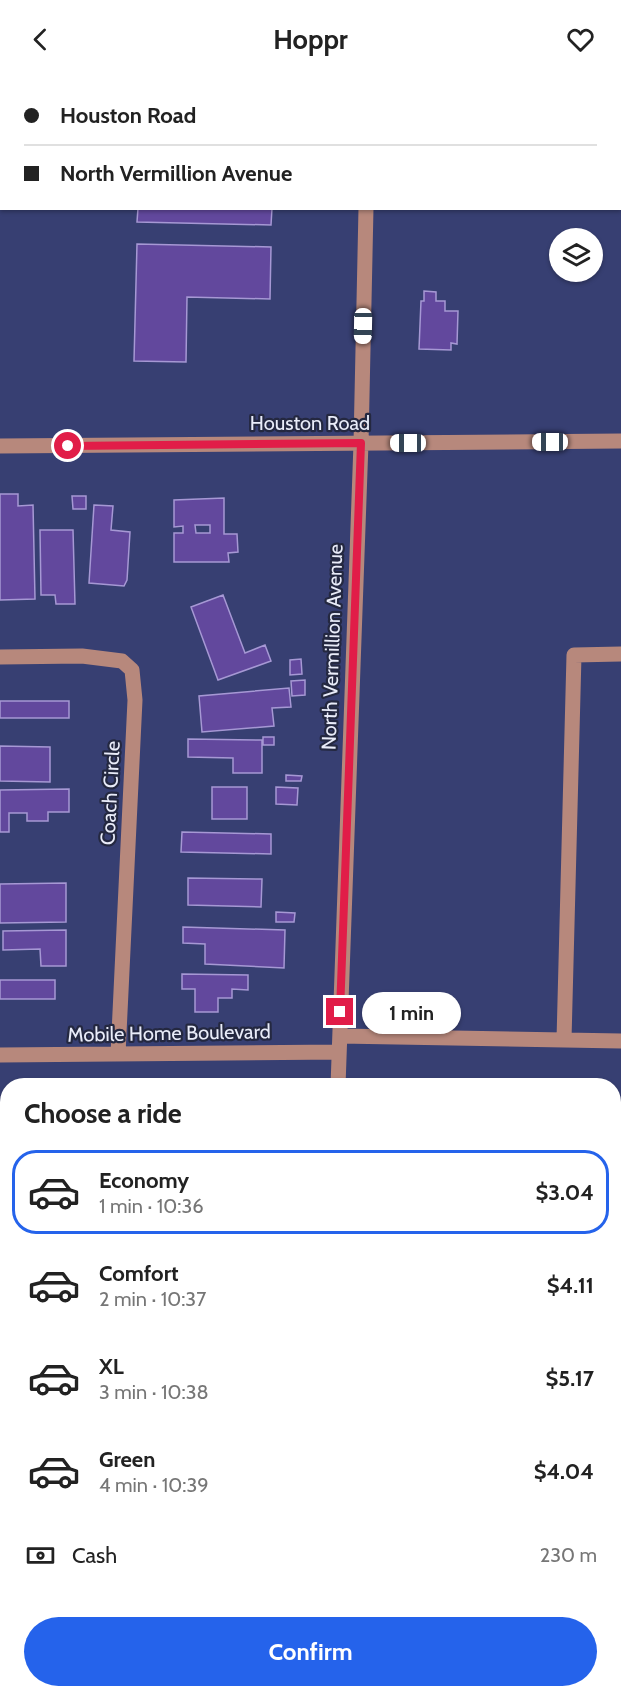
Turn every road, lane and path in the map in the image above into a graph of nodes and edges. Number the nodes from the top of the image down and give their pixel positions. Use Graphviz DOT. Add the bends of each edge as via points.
graph roads {
  1 [pos="366,210"];
  2 [pos="621,441"];
  3 [pos="361,443"];
  4 [pos="0,446"];
  5 [pos="621,654"];
  6 [pos="0,657"];
  7 [pos="340,1036"];
  8 [pos="564,1040"];
  9 [pos="621,1041"];
  10 [pos="339,1052"];
  11 [pos="118,1054"];
  12 [pos="0,1055"];
  13 [pos="338,1078"];
  1 -- 3 [label="street, North Vermillion Avenue"];
  2 -- 3 [label="street, Houston Road"];
  3 -- 4 [label="street, Houston Road"];
  3 -- 7 [label="street, North Vermillion Avenue"];
  5 -- 8 [label="street" via="574,655"];
  6 -- 11 [label="street, Coach Circle" via="82,656 122,661 132,670 135,700"];
  7 -- 8 [label="street"];
  7 -- 10 [label="street, North Vermillion Avenue"];
  8 -- 9 [label="street"];
  10 -- 11 [label="street, Mobile Home Boulevard"];
  10 -- 13 [label="street, North Vermillion Avenue"];
  11 -- 12 [label="street, Mobile Home Boulevard"];
}
